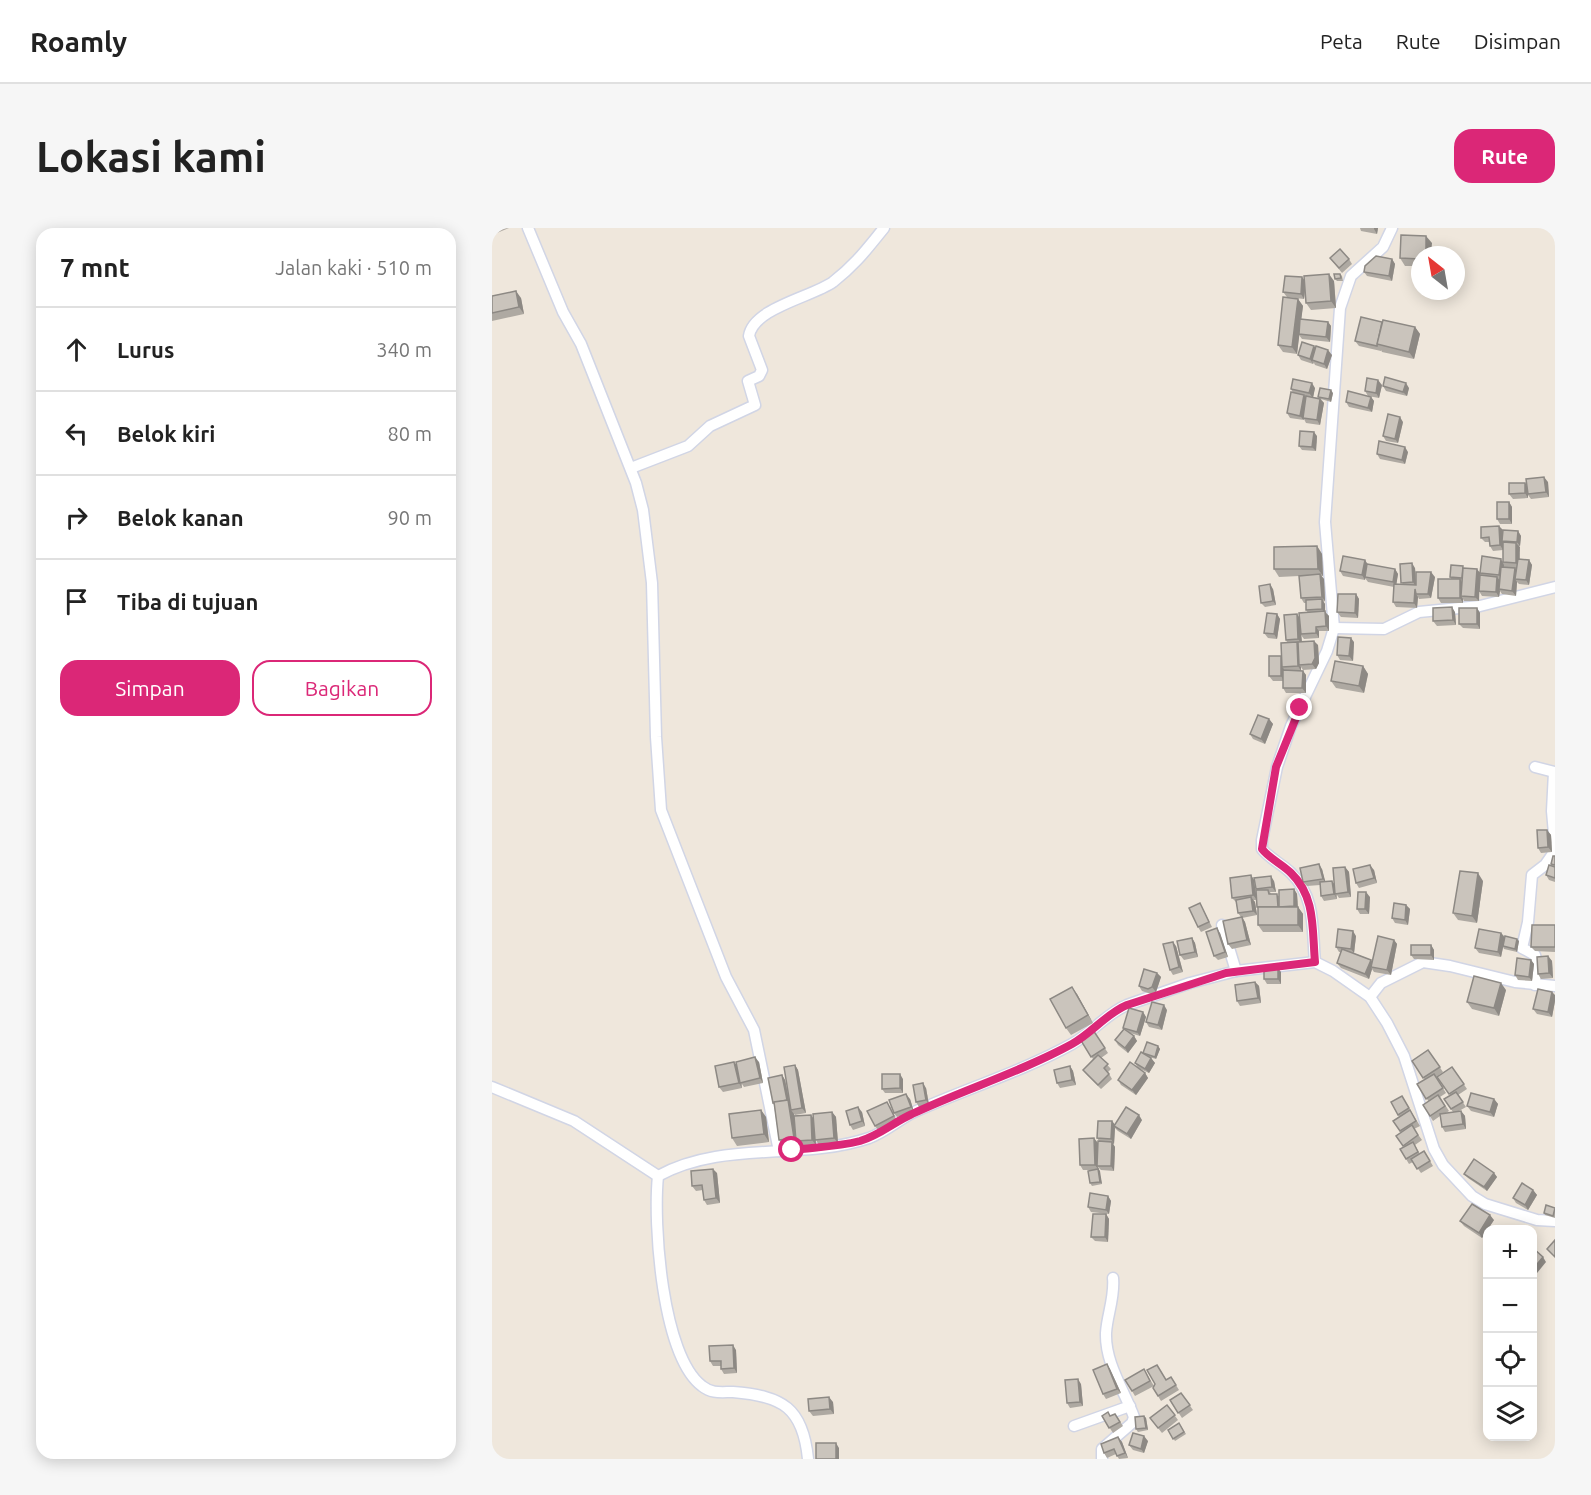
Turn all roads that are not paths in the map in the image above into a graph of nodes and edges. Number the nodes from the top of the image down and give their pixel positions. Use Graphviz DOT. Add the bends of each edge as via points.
graph roads {
  1 [pos="528,228"];
  2 [pos="884,228"];
  3 [pos="1392,228"];
  4 [pos="631,468"];
  5 [pos="1555,587"];
  6 [pos="1334,628"];
  7 [pos="1535,766"];
  8 [pos="1222,925"];
  9 [pos="1315,962"];
  10 [pos="1236,971"];
  11 [pos="1535,985"];
  12 [pos="1555,986"];
  13 [pos="1370,997"];
  14 [pos="492,1087"];
  15 [pos="779,1151"];
  16 [pos="658,1176"];
  17 [pos="1555,1221"];
  18 [pos="1113,1278"];
  19 [pos="1130,1406"];
  20 [pos="1074,1426"];
  21 [pos="808,1459"];
  22 [pos="1102,1459"];
  1 -- 4 [label="street"];
  2 -- 4 [label="street" via="856,265 754,324 749,336 762,370 748,381 755,405 710,426 688,446"];
  3 -- 6 [label="street" via="1383,247 1351,276 1340,308 1325,522"];
  4 -- 15 [label="street" via="643,510 651,572 661,810 726,978 754,1030"];
  5 -- 6 [label="street" via="1480,606 1419,612 1384,629"];
  6 -- 9 [label="street" via="1276,767 1262,840 1262,849 1291,873 1307,895"];
  7 -- 11 [label="street" via="1554,772 1555,845 1545,865 1532,875 1528,892 1528,922 1522,948 1535,955"];
  8 -- 10 [label="street"];
  9 -- 10 [label="street"];
  9 -- 13 [label="street" via="1346,978"];
  10 -- 15 [label="street" via="1118,1008 1070,1045 972,1091 910,1114 869,1138 828,1147"];
  11 -- 12 [label="street"];
  11 -- 13 [label="street" via="1423,962 1381,983"];
  13 -- 17 [label="street" via="1404,1056 1434,1149 1443,1165 1485,1204 1537,1220"];
  14 -- 16 [label="street" via="574,1121"];
  15 -- 16 [label="street" via="707,1159"];
  16 -- 21 [label="street" via="657,1236 673,1327 685,1366 694,1379 714,1392 747,1394 780,1403 792,1411 804,1431"];
  18 -- 19 [label="street" via="1107,1342 1110,1361"];
  19 -- 20 [label="street"];
  19 -- 22 [label="street" via="1132,1423 1102,1449"];
}
